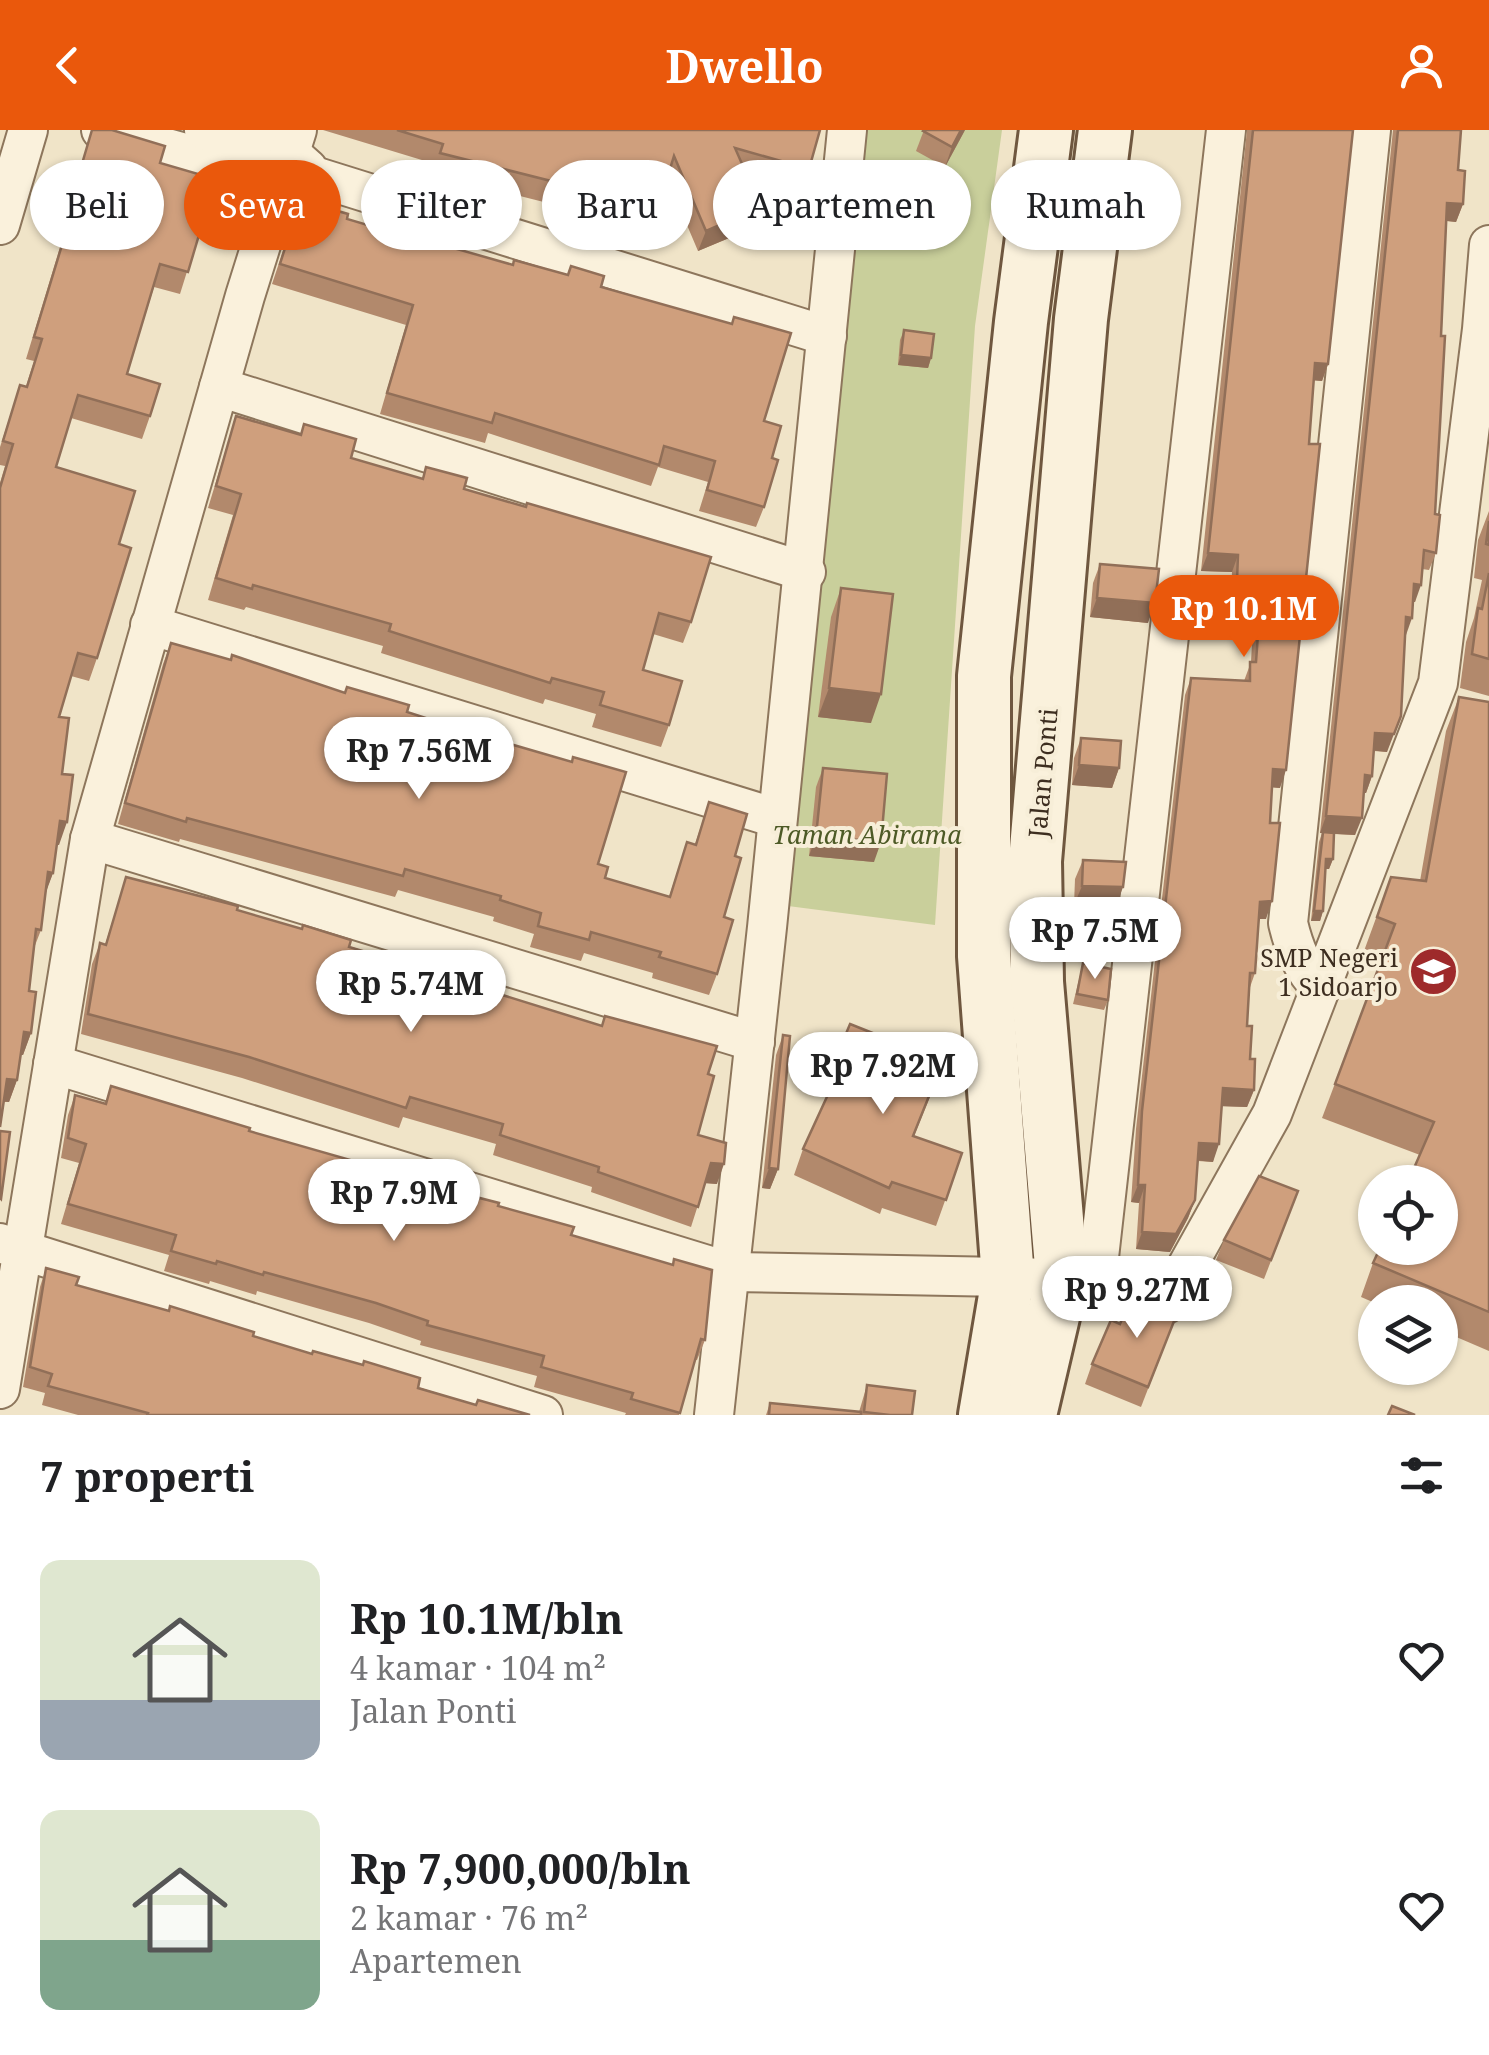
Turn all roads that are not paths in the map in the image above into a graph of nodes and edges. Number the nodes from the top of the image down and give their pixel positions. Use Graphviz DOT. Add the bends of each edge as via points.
graph roads {
  1 [pos="28,130"];
  2 [pos="102,130"];
  3 [pos="204,130"];
  4 [pos="847,130"];
  5 [pos="1046,130"];
  6 [pos="1105,130"];
  7 [pos="1226,130"];
  8 [pos="1371,130"];
  9 [pos="296,160"];
  10 [pos="341,175"];
  11 [pos="0,226"];
  12 [pos="1489,244"];
  13 [pos="266,250"];
  14 [pos="828,336"];
  15 [pos="219,388"];
  16 [pos="806,572"];
  17 [pos="150,625"];
  18 [pos="776,818"];
  19 [pos="90,839"];
  20 [pos="1321,988"];
  21 [pos="755,1042"];
  22 [pos="53,1064"];
  23 [pos="10,1245"];
  24 [pos="730,1272"];
  25 [pos="1008,1278"];
  26 [pos="1079,1281"];
  27 [pos="0,1389"];
  28 [pos="543,1415"];
  29 [pos="714,1415"];
  30 [pos="986,1415"];
  31 [pos="1030,1415"];
  1 -- 11 [label="street"];
  2 -- 9 [label="street"];
  3 -- 9 [label="street"];
  4 -- 14 [label="street"];
  5 -- 25 [label="main road" via="984,676 984,956"];
  6 -- 26 [label="main road, Jalan Ponti" via="1081,319 1035,861 1038,982"];
  7 -- 26 [label="street"];
  8 -- 20 [label="street" via="1288,923 1308,976"];
  10 -- 14 [label="street"];
  12 -- 20 [label="street" via="1438,683 1444,708"];
  13 -- 15 [label="street"];
  14 -- 16 [label="street"];
  15 -- 16 [label="street"];
  15 -- 17 [label="street"];
  16 -- 18 [label="street"];
  17 -- 18 [label="street"];
  17 -- 19 [label="street"];
  18 -- 21 [label="street"];
  19 -- 21 [label="street"];
  19 -- 22 [label="street"];
  20 -- 26 [label="street" via="1272,1114 1166,1304"];
  21 -- 24 [label="street"];
  22 -- 23 [label="street"];
  22 -- 24 [label="street"];
  23 -- 27 [label="street"];
  23 -- 28 [label="street"];
  24 -- 25 [label="street"];
  24 -- 29 [label="street"];
  25 -- 26 [label="street"];
  25 -- 30 [label="main road"];
  26 -- 31 [label="main road, Jalan Ponti"];
}
